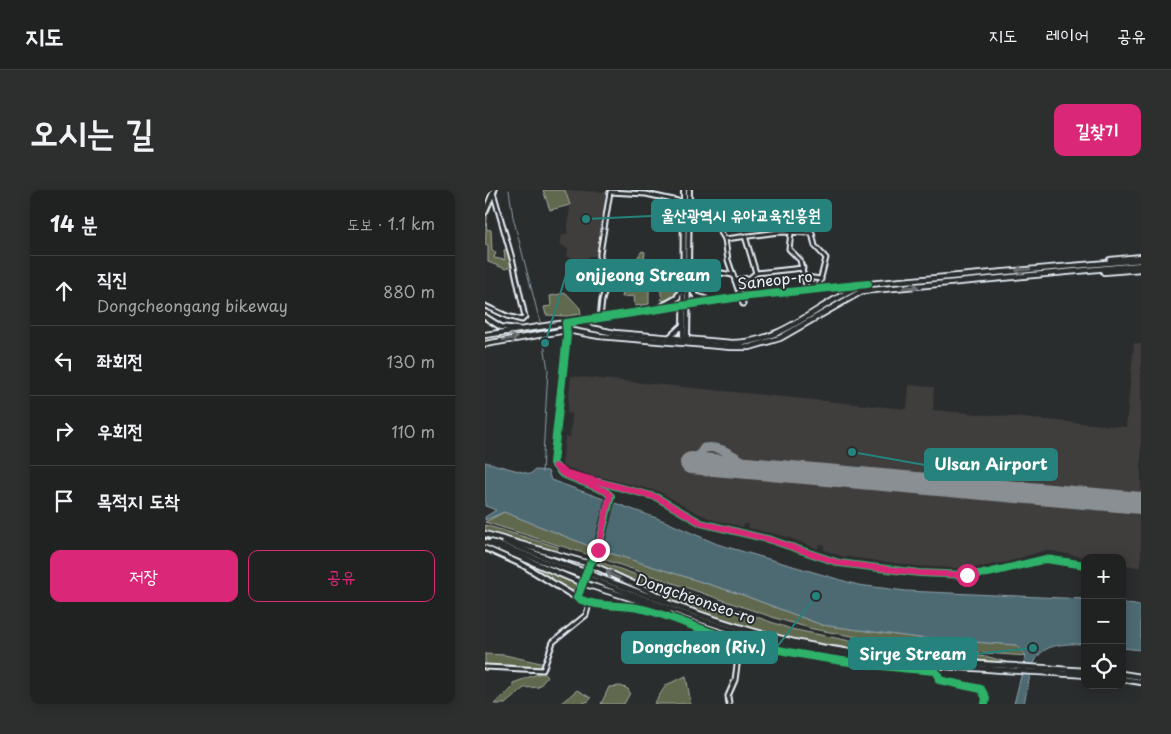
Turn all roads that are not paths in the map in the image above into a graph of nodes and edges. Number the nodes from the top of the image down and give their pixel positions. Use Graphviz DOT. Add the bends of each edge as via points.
graph roads {
  1 [pos="684,190"];
  2 [pos="689,190"];
  3 [pos="493,191"];
  4 [pos="679,201"];
  5 [pos="695,203"];
  6 [pos="689,206"];
  7 [pos="706,208"];
  8 [pos="485,212"];
  9 [pos="791,233"];
  10 [pos="745,236"];
  11 [pos="725,238"];
  12 [pos="1141,259"];
  13 [pos="1141,265"];
  14 [pos="803,268"];
  15 [pos="1141,269"];
  16 [pos="688,272"];
  17 [pos="756,274"];
  18 [pos="1048,274"];
  19 [pos="733,275"];
  20 [pos="805,277"];
  21 [pos="821,279"];
  22 [pos="735,280"];
  23 [pos="686,283"];
  24 [pos="868,284"];
  25 [pos="818,289"];
  26 [pos="807,290"];
  27 [pos="740,296"];
  28 [pos="712,301"];
  29 [pos="743,304"];
  30 [pos="686,305"];
  31 [pos="485,306"];
  32 [pos="656,310"];
  33 [pos="485,317"];
  34 [pos="600,318"];
  35 [pos="566,323"];
  36 [pos="685,324"];
  37 [pos="522,330"];
  38 [pos="567,330"];
  39 [pos="485,335"];
  40 [pos="668,337"];
  41 [pos="696,340"];
  42 [pos="685,341"];
  43 [pos="486,344"];
  44 [pos="485,535"];
  45 [pos="485,541"];
  46 [pos="485,548"];
  47 [pos="589,564"];
  48 [pos="581,573"];
  49 [pos="581,583"];
  50 [pos="577,598"];
  51 [pos="589,604"];
  52 [pos="705,619"];
  53 [pos="769,647"];
  54 [pos="485,667"];
  55 [pos="1052,670"];
  56 [pos="1081,671"];
  57 [pos="1081,674"];
  58 [pos="1126,675"];
  59 [pos="1141,677"];
  60 [pos="1126,680"];
  61 [pos="1141,682"];
  62 [pos="729,704"];
  63 [pos="985,704"];
  1 -- 23 [label="street"];
  2 -- 6 [label="street"];
  3 -- 8 [label="street"];
  3 -- 31 [label="street" via="525,317 515,319"];
  4 -- 34 [label="street" via="646,194 610,192 600,259 610,273"];
  5 -- 7 [label="street"];
  6 -- 7 [label="street"];
  6 -- 16 [label="street"];
  7 -- 11 [label="street"];
  9 -- 10 [label="street"];
  9 -- 14 [label="street" via="789,249"];
  9 -- 21 [label="street" via="813,234 815,246 826,258"];
  10 -- 11 [label="street"];
  10 -- 17 [label="street"];
  11 -- 19 [label="street"];
  12 -- 24 [label="main road, Saneop-ro, one-way"];
  13 -- 18 [label="main road"];
  14 -- 17 [label="street"];
  14 -- 20 [label="street"];
  15 -- 18 [label="main road"];
  16 -- 19 [label="street" via="702,276 710,271"];
  16 -- 23 [label="street"];
  17 -- 22 [label="street"];
  42 -- 18 [label="main road, one-way" via="741,348 763,344 863,291"];
  19 -- 22 [label="street"];
  20 -- 21 [label="street"];
  20 -- 26 [label="street"];
  21 -- 25 [label="street"];
  22 -- 27 [label="street"];
  23 -- 28 [label="street" via="696,296"];
  23 -- 30 [label="street"];
  23 -- 32 [label="street" via="677,298"];
  24 -- 25 [label="street, Saneop-ro"];
  24 -- 41 [label="main road" via="769,337 741,343"];
  25 -- 26 [label="street, Saneop-ro"];
  26 -- 27 [label="street, Saneop-ro"];
  27 -- 28 [label="street, Saneop-ro"];
  27 -- 29 [label="street"];
  28 -- 30 [label="street, Saneop-ro"];
  30 -- 32 [label="street, Saneop-ro"];
  30 -- 36 [label="street"];
  32 -- 34 [label="street, Saneop-ro"];
  33 -- 37 [label="street" via="501,327"];
  34 -- 35 [label="street, Saneop-ro"];
  35 -- 37 [label="main road, Saneop-ro"];
  35 -- 38 [label="street"];
  35 -- 40 [label="main road" via="605,332"];
  36 -- 40 [label="street"];
  36 -- 41 [label="street"];
  36 -- 42 [label="street"];
  37 -- 39 [label="main road, Saneop-ro"];
  38 -- 42 [label="main road" via="599,336"];
  43 -- 38 [label="main road, one-way"];
  38 -- 47 [label="street" via="553,463 563,474 605,491 611,498 598,550"];
  39 -- 43 [label="street"];
  40 -- 42 [label="main road"];
  41 -- 42 [label="main road"];
  44 -- 47 [label="main road"];
  44 -- 48 [label="main road, Dongcheonseo-ro"];
  45 -- 48 [label="main road, Dongcheonseo-ro"];
  45 -- 49 [label="main road"];
  46 -- 50 [label="street" via="523,565"];
  47 -- 49 [label="street"];
  52 -- 47 [label="main road, one-way"];
  48 -- 52 [label="main road, Dongcheonseo-ro, bridge"];
  49 -- 50 [label="street"];
  49 -- 52 [label="main road"];
  50 -- 51 [label="street"];
  51 -- 53 [label="street" via="637,607 722,636"];
  51 -- 54 [label="street" via="586,615 553,642 543,670"];
  52 -- 55 [label="main road, Dongcheonseo-ro" via="768,640 846,656"];
  53 -- 62 [label="street" via="764,654 738,658 734,683 727,696"];
  53 -- 63 [label="street" via="825,660 935,671 939,680 981,689"];
  55 -- 56 [label="main road, Dongcheonseo-ro"];
  55 -- 57 [label="main road, Dongcheonseo-ro"];
  58 -- 59 [label="main road"];
  60 -- 61 [label="main road"];
}
